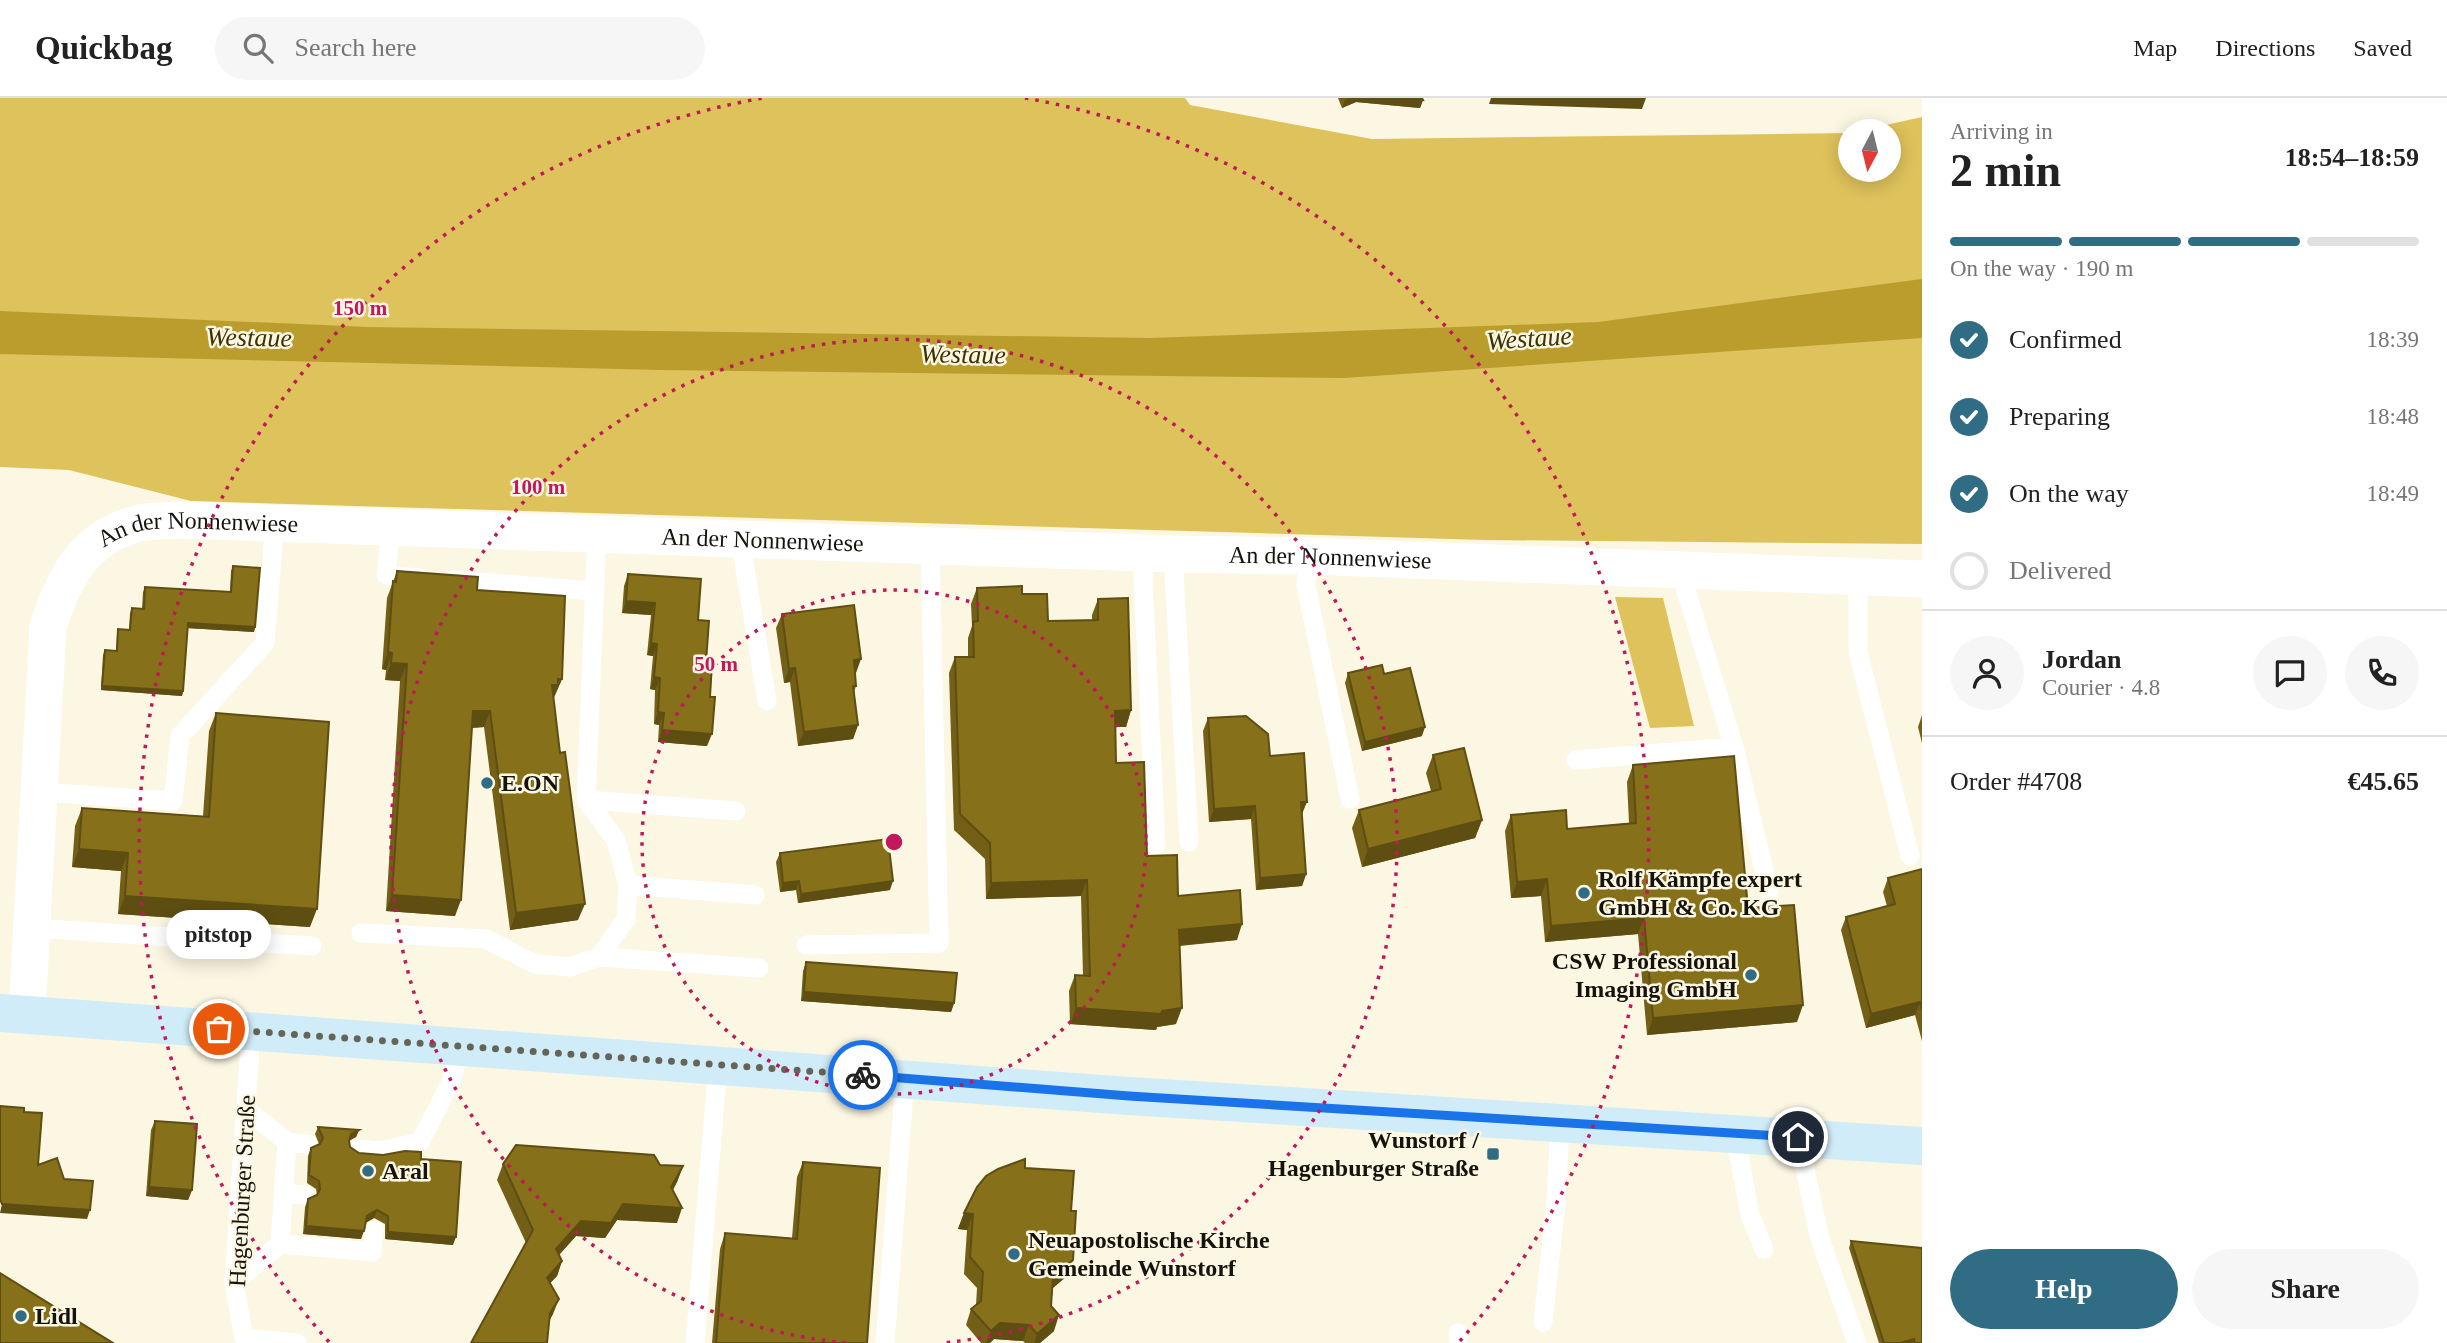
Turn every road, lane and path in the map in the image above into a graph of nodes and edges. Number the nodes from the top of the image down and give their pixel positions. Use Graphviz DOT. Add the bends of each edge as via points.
graph roads {
  1 [pos="275,523"];
  2 [pos="391,527"];
  3 [pos="597,533"];
  4 [pos="740,538"];
  5 [pos="930,545"];
  6 [pos="1158,553"];
  7 [pos="1309,556"];
  8 [pos="1680,571"];
  9 [pos="1858,577"];
  10 [pos="1922,579"];
  11 [pos="594,591"];
  12 [pos="768,701"];
  13 [pos="1734,747"];
  14 [pos="1576,760"];
  15 [pos="39,792"];
  16 [pos="1350,799"];
  17 [pos="586,800"];
  18 [pos="736,811"];
  19 [pos="1189,842"];
  20 [pos="1156,845"];
  21 [pos="1910,856"];
  22 [pos="628,885"];
  23 [pos="1769,890"];
  24 [pos="755,895"];
  25 [pos="32,928"];
  26 [pos="361,933"];
  27 [pos="806,945"];
  28 [pos="312,946"];
  29 [pos="599,957"];
  30 [pos="759,968"];
  31 [pos="13,1014"];
  32 [pos="251,1031"];
  33 [pos="459,1047"];
  34 [pos="718,1065"];
  35 [pos="905,1078"];
  36 [pos="246,1109"];
  37 [pos="1560,1122"];
  38 [pos="1735,1134"];
  39 [pos="1798,1137"];
  40 [pos="286,1142"];
  41 [pos="308,1144"];
  42 [pos="1922,1146"];
  43 [pos="358,1149"];
  44 [pos="283,1193"];
  45 [pos="304,1195"];
  46 [pos="374,1230"];
  47 [pos="280,1244"];
  48 [pos="1765,1249"];
  49 [pos="234,1283"];
  50 [pos="1543,1322"];
  51 [pos="296,1343"];
  52 [pos="695,1343"];
  53 [pos="885,1343"];
  54 [pos="1857,1343"];
  1 -- 2 [label="street, An der Nonnenwiese"];
  1 -- 15 [label="lane" via="265,643 180,736 173,801"];
  1 -- 15 [label="street, An der Nonnenwiese" via="138,523 103,537 78,561 48,627"];
  2 -- 3 [label="street, An der Nonnenwiese"];
  2 -- 11 [label="lane" via="386,575"];
  3 -- 4 [label="street, An der Nonnenwiese"];
  3 -- 11 [label="lane"];
  4 -- 5 [label="street, An der Nonnenwiese"];
  4 -- 12 [label="lane"];
  5 -- 6 [label="street, An der Nonnenwiese"];
  5 -- 27 [label="lane" via="939,943"];
  6 -- 7 [label="street, An der Nonnenwiese"];
  6 -- 19 [label="lane"];
  6 -- 20 [label="lane" via="1143,580"];
  7 -- 8 [label="street, An der Nonnenwiese"];
  7 -- 16 [label="lane" via="1306,585"];
  8 -- 9 [label="street, An der Nonnenwiese"];
  8 -- 13 [label="lane"];
  9 -- 10 [label="street, An der Nonnenwiese"];
  9 -- 21 [label="lane" via="1858,652"];
  11 -- 17 [label="lane"];
  13 -- 14 [label="lane"];
  13 -- 23 [label="lane"];
  15 -- 25 [label="street, An der Nonnenwiese"];
  17 -- 18 [label="lane"];
  17 -- 22 [label="lane" via="616,840"];
  22 -- 24 [label="lane"];
  22 -- 29 [label="lane" via="626,919"];
  25 -- 28 [label="lane"];
  25 -- 31 [label="street, An der Nonnenwiese"];
  26 -- 29 [label="lane" via="486,939 535,964 570,967"];
  29 -- 30 [label="lane"];
  31 -- 32 [label="main road"];
  32 -- 33 [label="main road"];
  32 -- 36 [label="lane, Hagenburger Straße"];
  33 -- 34 [label="main road"];
  33 -- 43 [label="lane" via="452,1080 420,1142 380,1154"];
  34 -- 35 [label="main road"];
  34 -- 52 [label="lane"];
  35 -- 37 [label="main road"];
  35 -- 53 [label="lane"];
  36 -- 40 [label="lane"];
  36 -- 49 [label="lane, Hagenburger Straße"];
  37 -- 38 [label="main road"];
  37 -- 50 [label="lane"];
  38 -- 39 [label="main road"];
  38 -- 48 [label="lane" via="1750,1215"];
  39 -- 42 [label="main road"];
  39 -- 54 [label="lane" via="1820,1239"];
  40 -- 41 [label="lane"];
  40 -- 44 [label="lane"];
  44 -- 45 [label="lane"];
  44 -- 47 [label="lane"];
  46 -- 47 [label="lane" via="372,1252"];
  47 -- 49 [label="lane"];
  49 -- 51 [label="lane, Hagenburger Straße" via="244,1338"];
}
